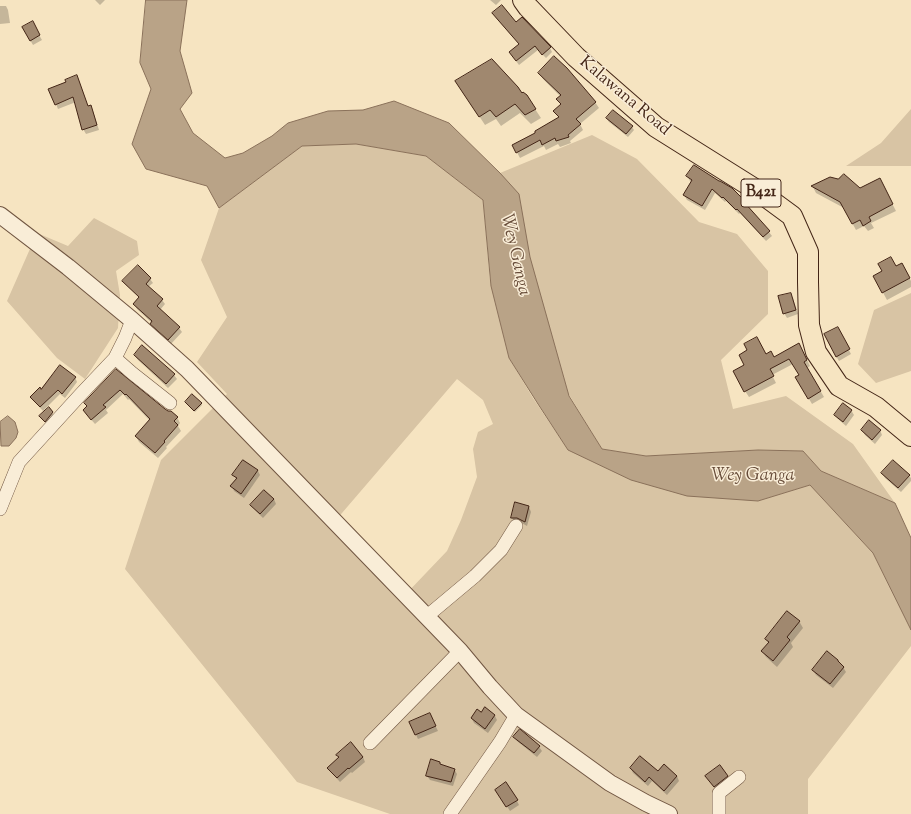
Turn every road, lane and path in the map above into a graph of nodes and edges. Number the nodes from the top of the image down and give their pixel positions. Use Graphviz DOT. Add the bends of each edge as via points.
graph roads {
  1 [pos="522,0"];
  2 [pos="0,215"];
  3 [pos="132,320"];
  4 [pos="115,358"];
  5 [pos="170,403"];
  6 [pos="911,436"];
  7 [pos="0,509"];
  8 [pos="516,526"];
  9 [pos="426,617"];
  10 [pos="460,651"];
  11 [pos="516,715"];
  12 [pos="370,743"];
  13 [pos="740,777"];
  14 [pos="450,814"];
  15 [pos="669,814"];
  16 [pos="719,814"];
  1 -- 6 [label="main road, Kalawana Road / B421" via="576,58 656,127 758,191 792,216 808,252 809,325 816,352 838,386 876,406"];
  2 -- 3 [label="street"];
  3 -- 4 [label="street"];
  3 -- 9 [label="street" via="186,369"];
  4 -- 5 [label="street"];
  4 -- 7 [label="street" via="19,462"];
  8 -- 9 [label="street" via="502,550"];
  9 -- 10 [label="street"];
  10 -- 11 [label="street"];
  10 -- 12 [label="street"];
  11 -- 14 [label="street"];
  11 -- 15 [label="street" via="610,783"];
  13 -- 16 [label="street" via="719,792"];
}
